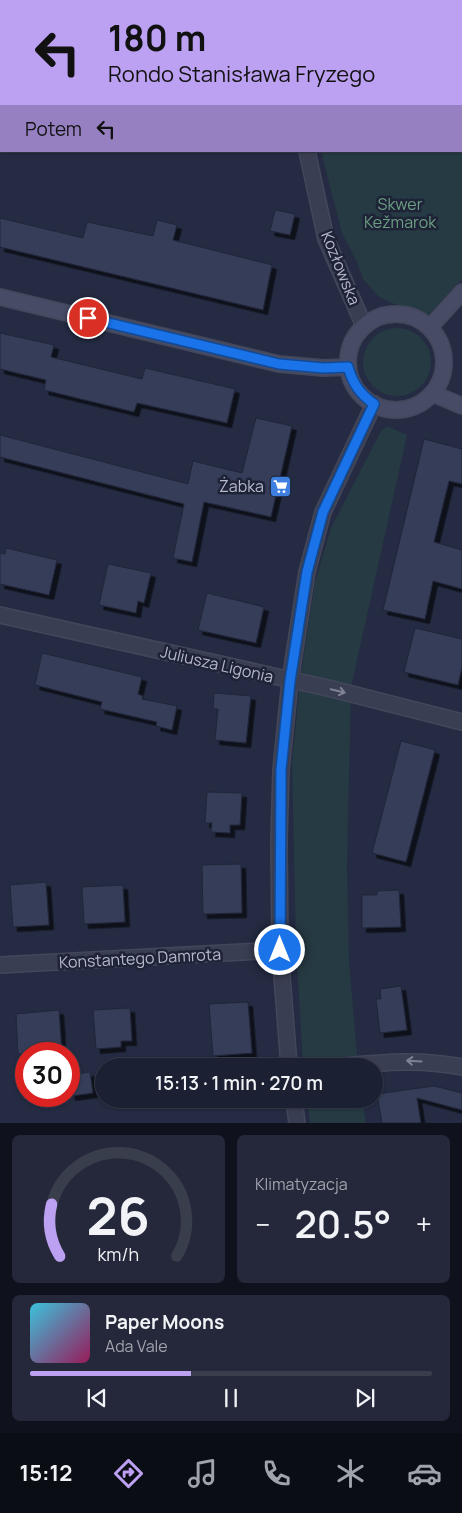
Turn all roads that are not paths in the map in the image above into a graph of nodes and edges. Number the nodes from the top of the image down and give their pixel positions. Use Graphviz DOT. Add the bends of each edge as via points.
graph roads {
  1 [pos="307,152"];
  2 [pos="462,292"];
  3 [pos="0,297"];
  4 [pos="364,326"];
  5 [pos="430,327"];
  6 [pos="348,367"];
  7 [pos="432,392"];
  8 [pos="374,404"];
  9 [pos="462,406"];
  10 [pos="0,615"];
  11 [pos="290,681"];
  12 [pos="462,722"];
  13 [pos="280,950"];
  14 [pos="0,965"];
  15 [pos="288,1058"];
  16 [pos="383,1062"];
  17 [pos="462,1067"];
  18 [pos="295,1108"];
  19 [pos="297,1123"];
  1 -- 4 [label="street, Kozłowska" via="326,240"];
  2 -- 5 [label="street"];
  3 -- 6 [label="street" via="279,364"];
  4 -- 5 [label="street" via="391,314 406,315"];
  4 -- 6 [label="street" via="354,338"];
  5 -- 7 [label="street" via="443,355 440,381"];
  6 -- 8 [label="street" via="361,395"];
  7 -- 8 [label="street" via="420,403 405,408 389,409"];
  7 -- 9 [label="street"];
  8 -- 11 [label="street" via="323,512 307,572"];
  10 -- 11 [label="street, Juliusza Ligonia"];
  11 -- 12 [label="street, Juliusza Ligonia, one-way"];
  11 -- 13 [label="street" via="281,770"];
  13 -- 14 [label="street, Konstantego Damrota"];
  13 -- 15 [label="street"];
  17 -- 16 [label="street, one-way" via="440,1062"];
  18 -- 19 [label="street"];
}
